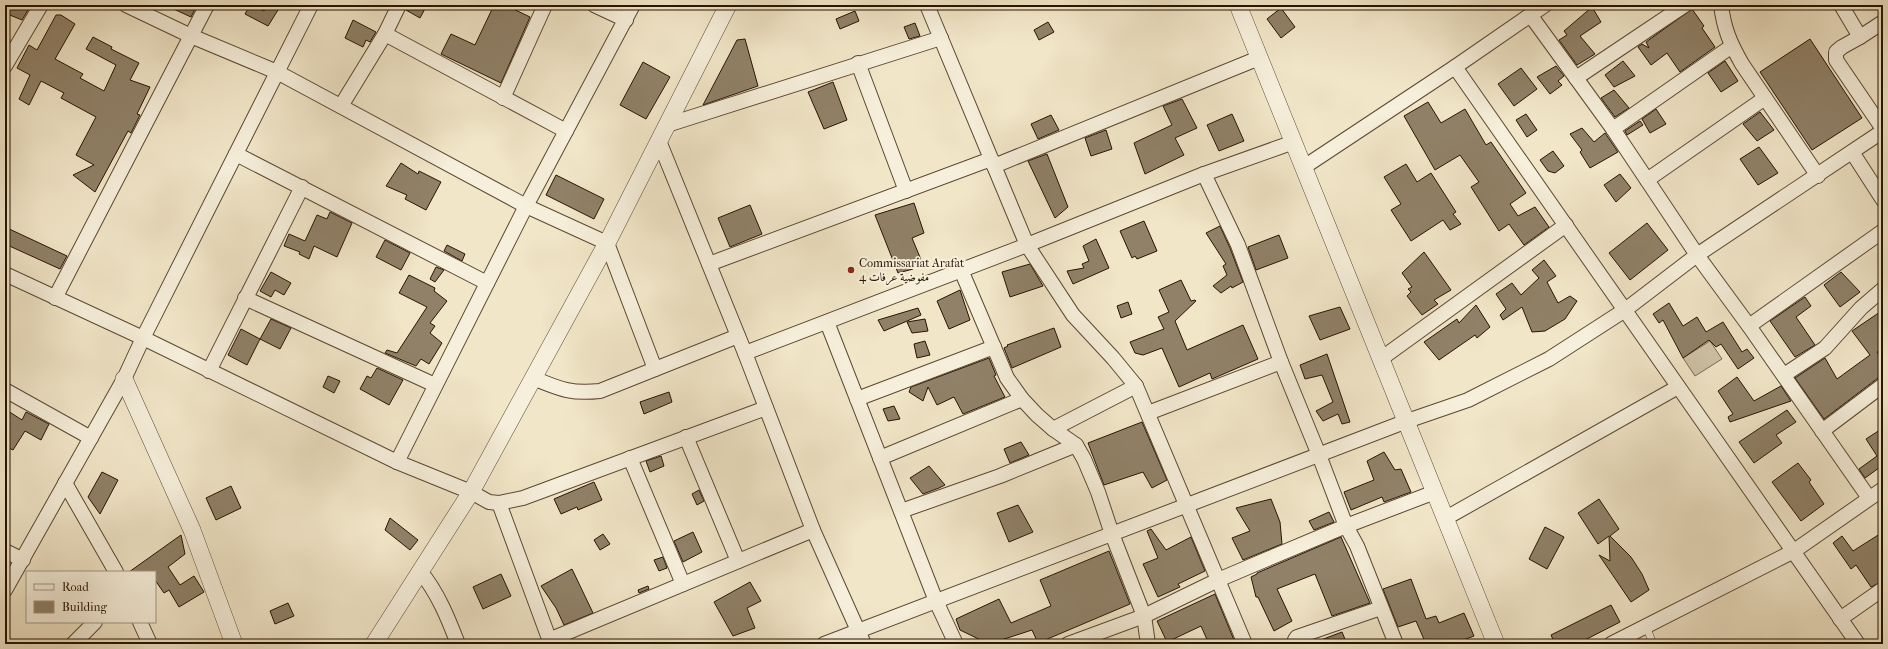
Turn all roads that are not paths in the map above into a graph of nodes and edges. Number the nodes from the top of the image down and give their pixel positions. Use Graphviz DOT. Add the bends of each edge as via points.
graph roads {
  1 [pos="41,5"];
  2 [pos="126,5"];
  3 [pos="207,5"];
  4 [pos="311,5"];
  5 [pos="398,5"];
  6 [pos="545,5"];
  7 [pos="594,5"];
  8 [pos="633,5"];
  9 [pos="728,5"];
  10 [pos="927,5"];
  11 [pos="1238,5"];
  12 [pos="1545,5"];
  13 [pos="1685,5"];
  14 [pos="1722,5"];
  15 [pos="1841,5"];
  16 [pos="1531,16"];
  17 [pos="626,20"];
  18 [pos="1883,22"];
  19 [pos="385,34"];
  20 [pos="191,36"];
  21 [pos="1860,37"];
  22 [pos="941,38"];
  23 [pos="1732,46"];
  24 [pos="1259,58"];
  25 [pos="858,63"];
  26 [pos="5,66"];
  27 [pos="1455,68"];
  28 [pos="277,72"];
  29 [pos="1576,78"];
  30 [pos="504,98"];
  31 [pos="1765,98"];
  32 [pos="341,106"];
  33 [pos="667,125"];
  34 [pos="1613,128"];
  35 [pos="1883,130"];
  36 [pos="566,131"];
  37 [pos="659,141"];
  38 [pos="1294,142"];
  39 [pos="1852,152"];
  40 [pos="236,154"];
  41 [pos="992,163"];
  42 [pos="1304,167"];
  43 [pos="1204,174"];
  44 [pos="1818,176"];
  45 [pos="1647,180"];
  46 [pos="302,188"];
  47 [pos="906,191"];
  48 [pos="1883,200"];
  49 [pos="526,206"];
  50 [pos="1566,225"];
  51 [pos="1883,231"];
  52 [pos="607,242"];
  53 [pos="1027,245"];
  54 [pos="1696,255"];
  55 [pos="709,264"];
  56 [pos="962,270"];
  57 [pos="5,274"];
  58 [pos="487,282"];
  59 [pos="1883,289"];
  60 [pos="55,298"];
  61 [pos="245,298"];
  62 [pos="1625,310"];
  63 [pos="827,322"];
  64 [pos="1749,326"];
  65 [pos="738,336"];
  66 [pos="143,338"];
  67 [pos="994,347"];
  68 [pos="745,353"];
  69 [pos="1382,358"];
  70 [pos="1281,362"];
  71 [pos="655,369"];
  72 [pos="209,370"];
  73 [pos="1784,375"];
  74 [pos="533,378"];
  75 [pos="124,379"];
  76 [pos="436,385"];
  77 [pos="1883,385"];
  78 [pos="1136,386"];
  79 [pos="1678,387"];
  80 [pos="5,390"];
  81 [pos="857,399"];
  82 [pos="1022,399"];
  83 [pos="766,408"];
  84 [pos="1148,413"];
  85 [pos="1407,421"];
  86 [pos="1053,429"];
  87 [pos="1822,431"];
  88 [pos="91,438"];
  89 [pos="686,438"];
  90 [pos="1076,445"];
  91 [pos="1319,455"];
  92 [pos="630,458"];
  93 [pos="880,458"];
  94 [pos="397,462"];
  95 [pos="65,483"];
  96 [pos="1883,489"];
  97 [pos="471,492"];
  98 [pos="1435,492"];
  99 [pos="1869,498"];
  100 [pos="499,503"];
  101 [pos="1187,505"];
  102 [pos="901,511"];
  103 [pos="1446,518"];
  104 [pos="1346,526"];
  105 [pos="813,530"];
  106 [pos="1112,534"];
  107 [pos="5,550"];
  108 [pos="1794,551"];
  109 [pos="22,560"];
  110 [pos="738,561"];
  111 [pos="115,571"];
  112 [pos="420,571"];
  113 [pos="1218,580"];
  114 [pos="683,584"];
  115 [pos="1883,589"];
  116 [pos="5,590"];
  117 [pos="936,601"];
  118 [pos="1382,608"];
  119 [pos="1144,616"];
  120 [pos="1840,619"];
  121 [pos="94,623"];
  122 [pos="140,623"];
  123 [pos="1646,626"];
  124 [pos="861,638"];
  125 [pos="79,642"];
  126 [pos="550,642"];
  127 [pos="150,644"];
  128 [pos="234,644"];
  129 [pos="374,644"];
  130 [pos="458,644"];
  131 [pos="824,644"];
  132 [pos="956,644"];
  133 [pos="1068,644"];
  134 [pos="1148,644"];
  135 [pos="1244,644"];
  136 [pos="1296,644"];
  137 [pos="1396,644"];
  138 [pos="1496,644"];
  139 [pos="1611,644"];
  140 [pos="1653,644"];
  141 [pos="1858,644"];
  1 -- 26 [label="street"];
  2 -- 20 [label="street"];
  3 -- 20 [label="street"];
  4 -- 28 [label="street"];
  5 -- 19 [label="street"];
  6 -- 30 [label="street"];
  7 -- 17 [label="street"];
  8 -- 17 [label="street"];
  9 -- 33 [label="street"];
  10 -- 22 [label="street"];
  11 -- 24 [label="street"];
  12 -- 16 [label="street"];
  13 -- 29 [label="street"];
  14 -- 23 [label="street" via="1725,30"];
  15 -- 21 [label="street"];
  16 -- 27 [label="street"];
  16 -- 29 [label="street"];
  17 -- 36 [label="street"];
  18 -- 21 [label="street"];
  19 -- 30 [label="street"];
  19 -- 32 [label="street"];
  20 -- 28 [label="street"];
  20 -- 60 [label="street"];
  21 -- 35 [label="street" via="1842,47 1836,52 1836,57"];
  22 -- 25 [label="street"];
  22 -- 41 [label="street"];
  23 -- 31 [label="street"];
  23 -- 34 [label="street"];
  24 -- 38 [label="street"];
  24 -- 41 [label="street"];
  25 -- 33 [label="street"];
  25 -- 47 [label="street"];
  27 -- 42 [label="street"];
  27 -- 50 [label="street"];
  28 -- 32 [label="street"];
  28 -- 40 [label="street"];
  29 -- 34 [label="street"];
  30 -- 36 [label="street"];
  31 -- 44 [label="street"];
  31 -- 45 [label="street"];
  32 -- 49 [label="street"];
  33 -- 37 [label="street"];
  34 -- 45 [label="street"];
  35 -- 39 [label="street"];
  36 -- 49 [label="street"];
  37 -- 52 [label="street"];
  37 -- 55 [label="street"];
  38 -- 42 [label="street"];
  38 -- 43 [label="street"];
  39 -- 44 [label="street"];
  39 -- 48 [label="street"];
  40 -- 46 [label="street"];
  40 -- 66 [label="street"];
  41 -- 47 [label="street"];
  41 -- 53 [label="street"];
  42 -- 69 [label="street"];
  43 -- 53 [label="street"];
  43 -- 70 [label="street" via="1238,245"];
  44 -- 54 [label="street"];
  45 -- 54 [label="street"];
  46 -- 58 [label="street"];
  46 -- 61 [label="street"];
  47 -- 55 [label="street"];
  49 -- 52 [label="street"];
  49 -- 58 [label="street"];
  50 -- 62 [label="street"];
  50 -- 69 [label="street"];
  51 -- 64 [label="street"];
  52 -- 71 [label="street"];
  52 -- 74 [label="street"];
  53 -- 56 [label="street"];
  53 -- 78 [label="street" via="1073,316"];
  54 -- 62 [label="street"];
  54 -- 64 [label="street"];
  55 -- 65 [label="street"];
  56 -- 63 [label="street"];
  56 -- 67 [label="street"];
  57 -- 60 [label="street"];
  58 -- 76 [label="street"];
  59 -- 73 [label="street" via="1861,308 1825,348"];
  60 -- 66 [label="street"];
  61 -- 72 [label="street"];
  61 -- 76 [label="street"];
  62 -- 79 [label="street"];
  62 -- 85 [label="street" via="1549,359 1508,381 1468,400"];
  63 -- 68 [label="street"];
  63 -- 81 [label="street"];
  64 -- 73 [label="street"];
  65 -- 68 [label="street"];
  65 -- 71 [label="street"];
  66 -- 72 [label="street"];
  66 -- 75 [label="street"];
  67 -- 81 [label="street"];
  67 -- 82 [label="street" via="1007,378"];
  68 -- 83 [label="street"];
  69 -- 85 [label="street"];
  70 -- 84 [label="street"];
  70 -- 91 [label="street"];
  71 -- 74 [label="street" via="600,391 580,393 566,391"];
  72 -- 94 [label="street"];
  73 -- 87 [label="street"];
  74 -- 97 [label="street"];
  75 -- 88 [label="street"];
  75 -- 128 [label="street" via="192,530"];
  76 -- 94 [label="street"];
  77 -- 87 [label="street"];
  78 -- 84 [label="street"];
  78 -- 86 [label="street"];
  79 -- 103 [label="street"];
  79 -- 108 [label="street"];
  80 -- 88 [label="street"];
  81 -- 93 [label="street"];
  82 -- 86 [label="street"];
  82 -- 93 [label="street"];
  83 -- 89 [label="street"];
  83 -- 105 [label="street"];
  84 -- 101 [label="street"];
  85 -- 91 [label="street"];
  85 -- 98 [label="street"];
  86 -- 90 [label="street"];
  87 -- 99 [label="street"];
  88 -- 95 [label="street"];
  89 -- 92 [label="street"];
  89 -- 110 [label="street"];
  90 -- 102 [label="street" via="1000,476"];
  90 -- 106 [label="street" via="1092,477"];
  91 -- 101 [label="street"];
  91 -- 104 [label="street"];
  92 -- 100 [label="street" via="523,498"];
  92 -- 114 [label="street"];
  93 -- 102 [label="street"];
  94 -- 97 [label="street"];
  95 -- 109 [label="street"];
  95 -- 111 [label="street"];
  96 -- 99 [label="street"];
  97 -- 100 [label="street" via="489,502"];
  97 -- 112 [label="street"];
  98 -- 103 [label="street"];
  98 -- 104 [label="street"];
  99 -- 108 [label="street"];
  100 -- 126 [label="street"];
  101 -- 106 [label="street"];
  101 -- 113 [label="street"];
  102 -- 117 [label="street"];
  103 -- 138 [label="street"];
  104 -- 113 [label="street"];
  104 -- 118 [label="street" via="1358,546"];
  105 -- 110 [label="street"];
  105 -- 124 [label="street"];
  106 -- 117 [label="street"];
  106 -- 119 [label="street"];
  107 -- 109 [label="street"];
  108 -- 120 [label="street"];
  108 -- 123 [label="street"];
  109 -- 116 [label="street"];
  110 -- 114 [label="street"];
  112 -- 129 [label="street"];
  112 -- 130 [label="street" via="431,584"];
  113 -- 119 [label="street"];
  113 -- 135 [label="street"];
  114 -- 126 [label="street"];
  115 -- 120 [label="street"];
  117 -- 124 [label="street"];
  117 -- 132 [label="street"];
  118 -- 136 [label="street" via="1297,636"];
  118 -- 137 [label="street"];
  119 -- 133 [label="street"];
  119 -- 134 [label="street"];
  120 -- 141 [label="street"];
  121 -- 125 [label="street"];
  122 -- 127 [label="street"];
  123 -- 139 [label="street"];
  123 -- 140 [label="lane"];
  124 -- 131 [label="street"];
}
